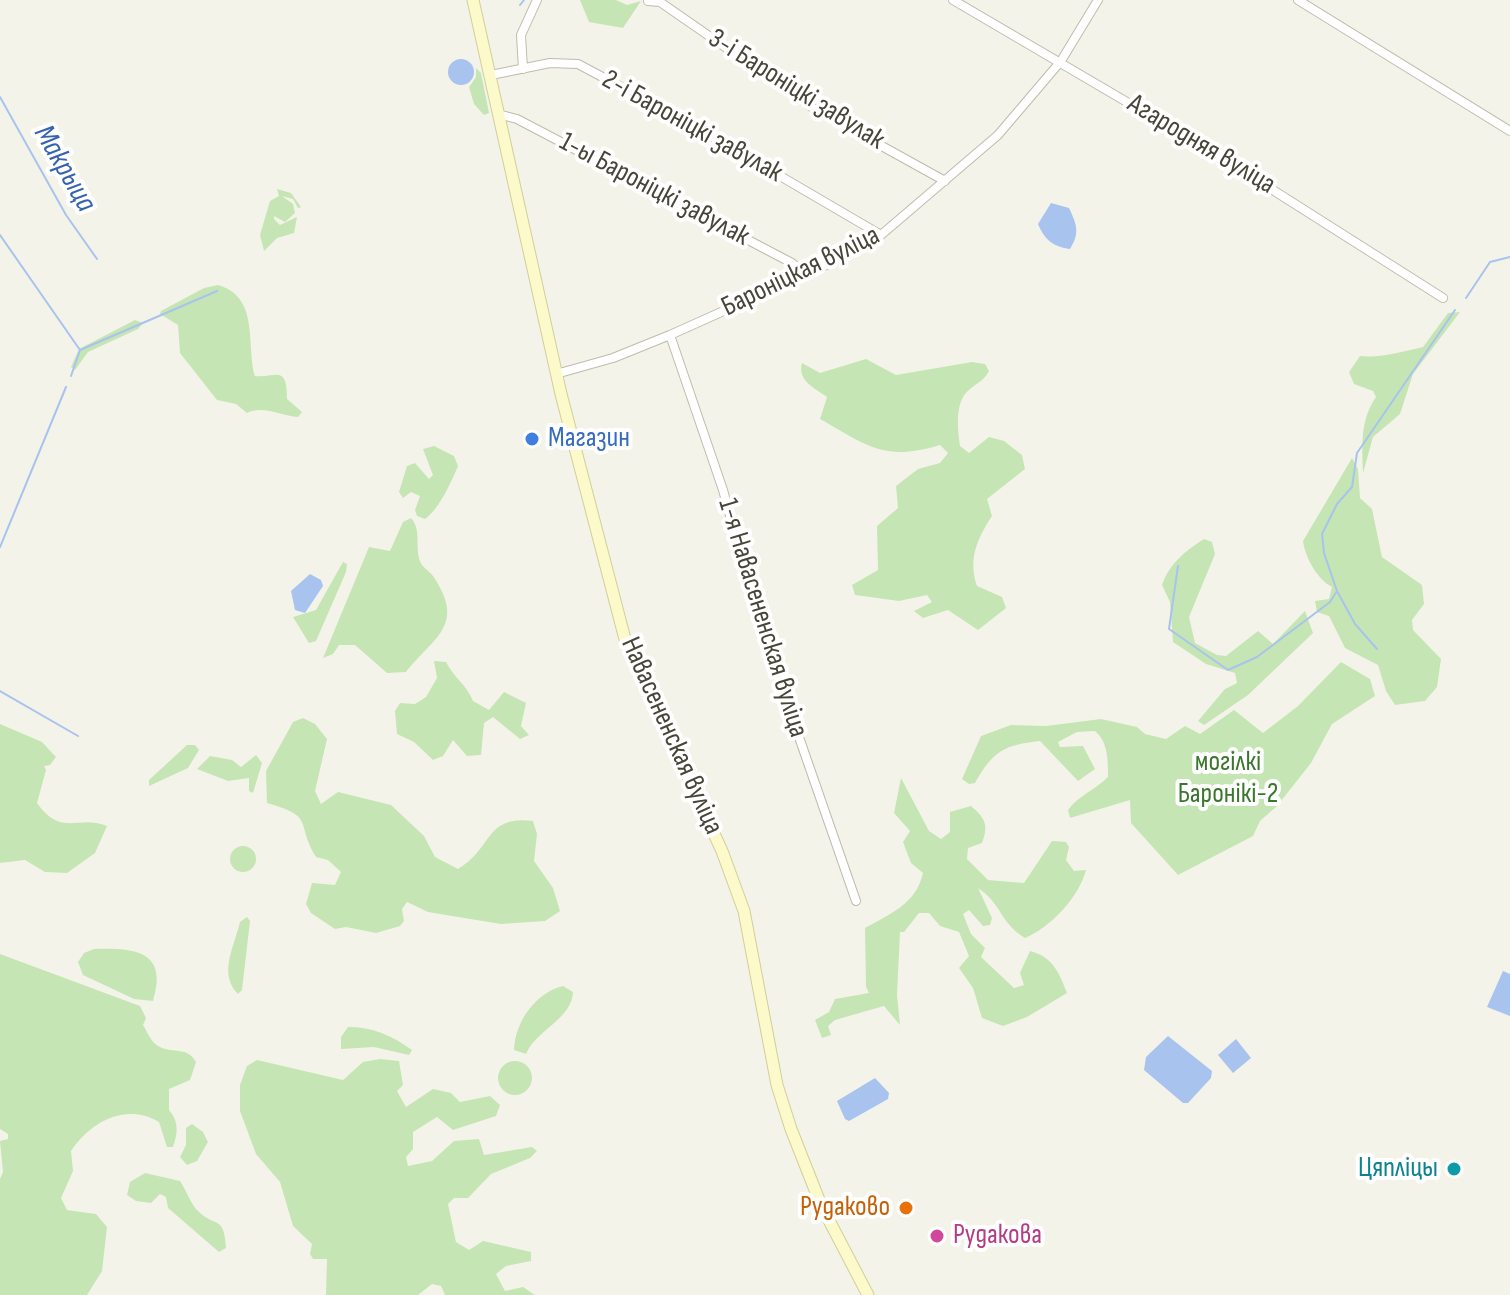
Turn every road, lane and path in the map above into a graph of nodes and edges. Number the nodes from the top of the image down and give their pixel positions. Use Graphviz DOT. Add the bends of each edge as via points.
graph roads {
  1 [pos="473,0"];
  2 [pos="537,0"];
  3 [pos="953,0"];
  4 [pos="1098,0"];
  5 [pos="1298,0"];
  6 [pos="648,1"];
  7 [pos="1061,61"];
  8 [pos="523,69"];
  9 [pos="491,75"];
  10 [pos="498,114"];
  11 [pos="1510,131"];
  12 [pos="945,181"];
  13 [pos="881,235"];
  14 [pos="805,275"];
  15 [pos="1443,298"];
  16 [pos="670,335"];
  17 [pos="556,374"];
  18 [pos="856,901"];
  19 [pos="868,1295"];
  1 -- 9 [label="main road, Навасененская вуліца"];
  2 -- 8 [label="street" via="521,35"];
  3 -- 7 [label="street, Агародняя вуліца"];
  4 -- 7 [label="street, Бароніцкая вуліца"];
  5 -- 11 [label="street"];
  6 -- 12 [label="street, 3-і Бароніцкі завулак" via="660,2 813,108"];
  7 -- 12 [label="street, Бароніцкая вуліца" via="998,135"];
  7 -- 15 [label="street, Агародняя вуліца"];
  8 -- 9 [label="street, 2-і Бароніцкі завулак"];
  8 -- 13 [label="street, 2-і Бароніцкі завулак" via="578,64"];
  9 -- 10 [label="main road, Навасененская вуліца"];
  10 -- 14 [label="street, 1-ы Бароніцкі завулак" via="641,183 792,263"];
  10 -- 17 [label="main road, Навасененская вуліца"];
  12 -- 13 [label="street, Бароніцкая вуліца"];
  13 -- 14 [label="street, Бароніцкая вуліца"];
  14 -- 16 [label="street, Бароніцкая вуліца"];
  16 -- 17 [label="street, Бароніцкая вуліца"];
  16 -- 18 [label="street, 1-я Навасененская вуліца" via="723,490 760,625"];
  17 -- 19 [label="main road, Навасененская вуліца" via="626,643 722,851 744,911 777,1085 821,1205"];
}
